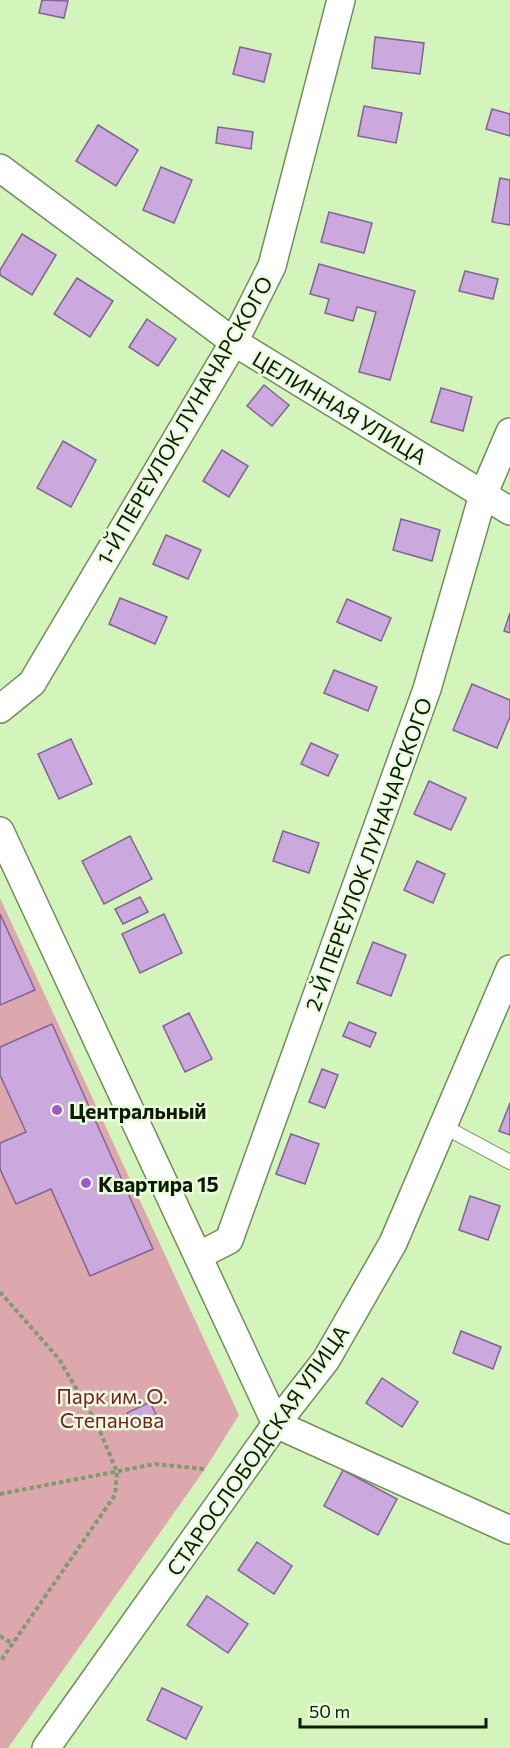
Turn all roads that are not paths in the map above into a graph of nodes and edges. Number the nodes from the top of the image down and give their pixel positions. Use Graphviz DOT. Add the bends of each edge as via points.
graph roads {
  1 [pos="341,0"];
  2 [pos="0,168"];
  3 [pos="234,342"];
  4 [pos="510,432"];
  5 [pos="483,495"];
  6 [pos="510,511"];
  7 [pos="0,709"];
  8 [pos="0,831"];
  9 [pos="510,969"];
  10 [pos="443,1126"];
  11 [pos="510,1162"];
  12 [pos="198,1256"];
  13 [pos="276,1424"];
  14 [pos="510,1530"];
  15 [pos="46,1748"];
  1 -- 3 [label="street, 1-Й ПЕРЕУЛОК ЛУНАЧАРСКОГО" via="272,266"];
  2 -- 3 [label="street, ЦЕЛИННАЯ УЛИЦА"];
  3 -- 5 [label="street, ЦЕЛИННАЯ УЛИЦА"];
  3 -- 7 [label="street, 1-Й ПЕРЕУЛОК ЛУНАЧАРСКОГО" via="32,683"];
  4 -- 5 [label="street, 2-Й ПЕРЕУЛОК ЛУНАЧАРСКОГО"];
  5 -- 6 [label="street, ЦЕЛИННАЯ УЛИЦА"];
  5 -- 12 [label="street, 2-Й ПЕРЕУЛОК ЛУНАЧАРСКОГО" via="427,689 229,1240"];
  8 -- 12 [label="street"];
  9 -- 10 [label="street, СТАРОСЛОБОДСКАЯ УЛИЦА"];
  10 -- 11 [label="lane"];
  10 -- 13 [label="street, СТАРОСЛОБОДСКАЯ УЛИЦА" via="393,1243 326,1360"];
  12 -- 13 [label="street"];
  13 -- 14 [label="street"];
  13 -- 15 [label="street, СТАРОСЛОБОДСКАЯ УЛИЦА"];
}
